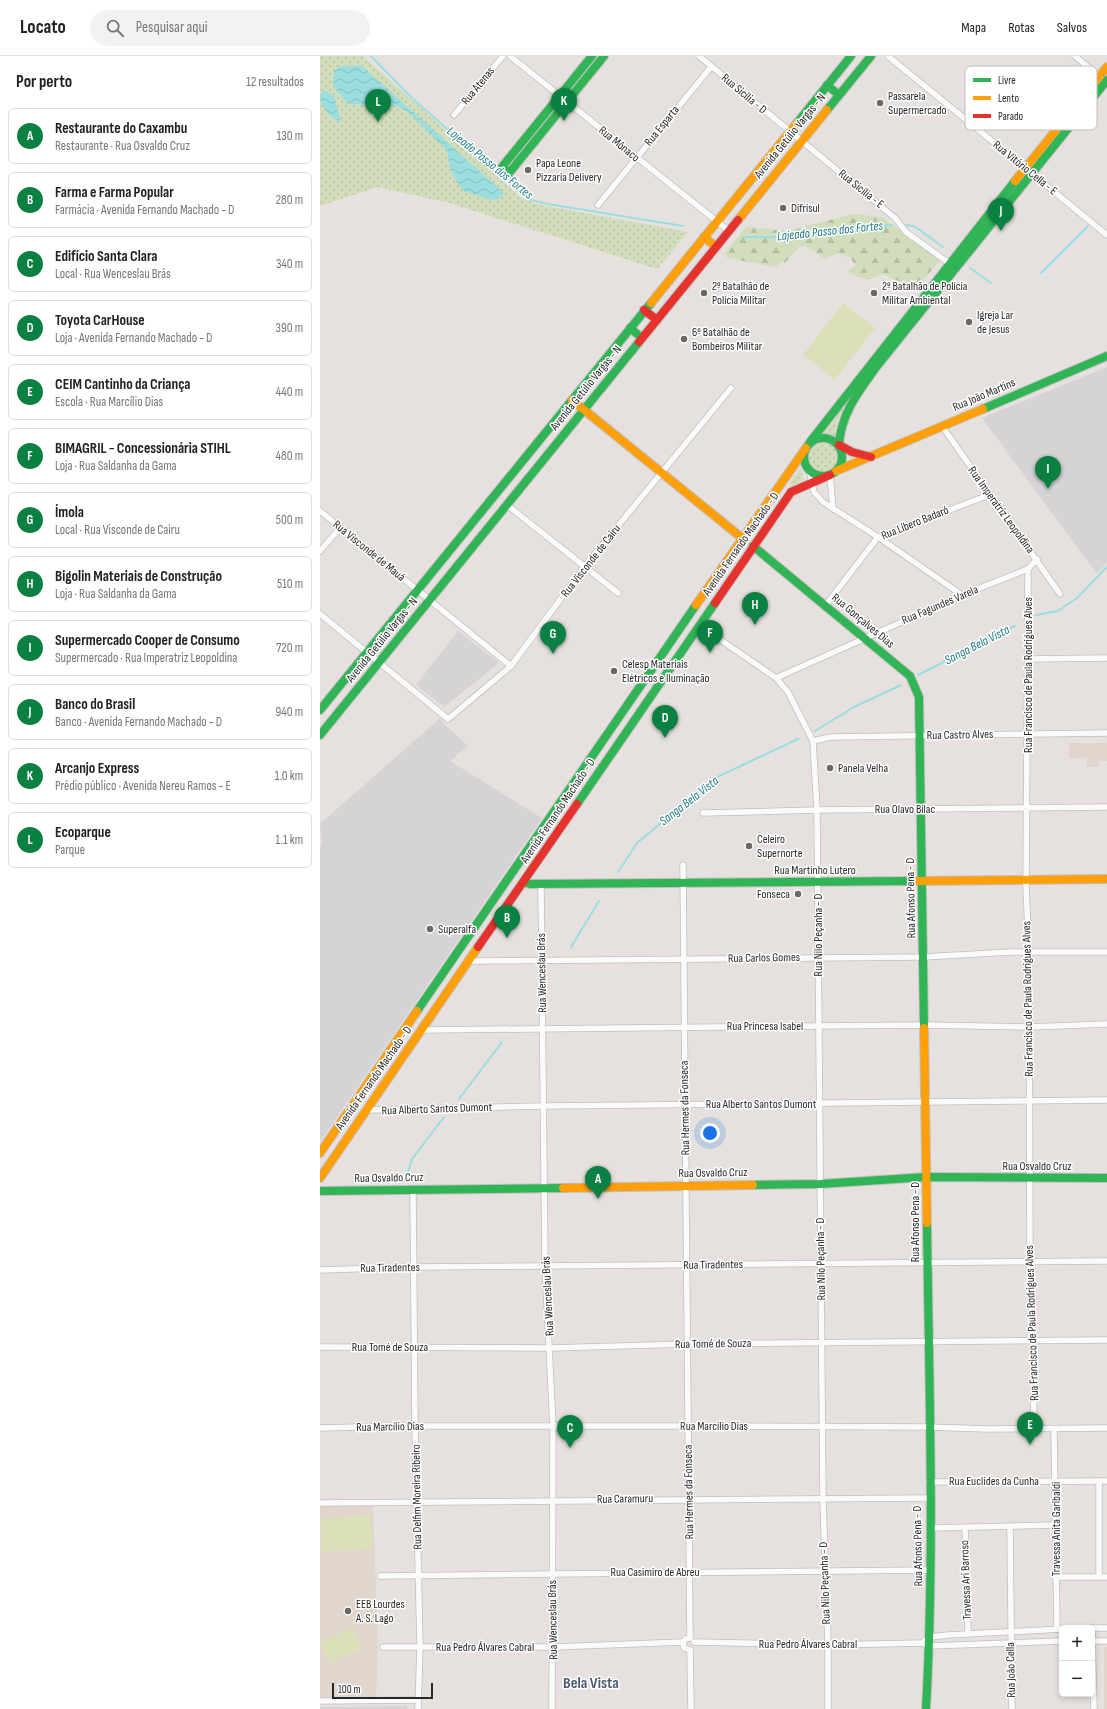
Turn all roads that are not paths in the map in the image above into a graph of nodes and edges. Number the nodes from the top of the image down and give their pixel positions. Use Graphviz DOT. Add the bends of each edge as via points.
graph roads {
  1 [pos="502,56"];
  2 [pos="510,56"];
  3 [pos="592,56"];
  4 [pos="699,56"];
  5 [pos="851,56"];
  6 [pos="871,56"];
  7 [pos="888,56"];
  8 [pos="1075,56"];
  9 [pos="602,59"];
  10 [pos="1088,66"];
  11 [pos="711,67"];
  12 [pos="1107,67"];
  13 [pos="1097,74"];
  14 [pos="1105,80"];
  15 [pos="827,85"];
  16 [pos="1097,89"];
  17 [pos="840,95"];
  18 [pos="560,96"];
  19 [pos="567,102"];
  20 [pos="454,115"];
  21 [pos="965,119"];
  22 [pos="532,129"];
  23 [pos="978,130"];
  24 [pos="1063,130"];
  25 [pos="790,131"];
  26 [pos="540,135"];
  27 [pos="802,141"];
  28 [pos="637,158"];
  29 [pos="1028,171"];
  30 [pos="598,205"];
  31 [pos="717,221"];
  32 [pos="729,231"];
  33 [pos="1107,235"];
  34 [pos="704,237"];
  35 [pos="716,248"];
  36 [pos="949,263"];
  37 [pos="644,310"];
  38 [pos="657,320"];
  39 [pos="630,328"];
  40 [pos="642,338"];
  41 [pos="1107,356"];
  42 [pos="866,375"];
  43 [pos="731,388"];
  44 [pos="572,400"];
  45 [pos="584,410"];
  46 [pos="942,426"];
  47 [pos="808,445"];
  48 [pos="839,445"];
  49 [pos="871,457"];
  50 [pos="809,469"];
  51 [pos="662,473"];
  52 [pos="833,473"];
  53 [pos="811,483"];
  54 [pos="989,494"];
  55 [pos="507,505"];
  56 [pos="833,508"];
  57 [pos="320,511"];
  58 [pos="340,528"];
  59 [pos="878,537"];
  60 [pos="742,538"];
  61 [pos="753,546"];
  62 [pos="320,551"];
  63 [pos="1037,560"];
  64 [pos="585,566"];
  65 [pos="1028,569"];
  66 [pos="417,590"];
  67 [pos="618,593"];
  68 [pos="1060,594"];
  69 [pos="962,595"];
  70 [pos="430,600"];
  71 [pos="825,606"];
  72 [pos="320,614"];
  73 [pos="687,617"];
  74 [pos="699,625"];
  75 [pos="865,638"];
  76 [pos="367,652"];
  77 [pos="1107,658"];
  78 [pos="1027,659"];
  79 [pos="379,662"];
  80 [pos="511,666"];
  81 [pos="776,678"];
  82 [pos="320,710"];
  83 [pos="1107,733"];
  84 [pos="1027,734"];
  85 [pos="320,735"];
  86 [pos="921,735"];
  87 [pos="813,741"];
  88 [pos="569,790"];
  89 [pos="581,799"];
  90 [pos="1107,807"];
  91 [pos="922,809"];
  92 [pos="1027,809"];
  93 [pos="817,810"];
  94 [pos="703,813"];
  95 [pos="683,865"];
  96 [pos="512,875"];
  97 [pos="1107,879"];
  98 [pos="1026,880"];
  99 [pos="922,881"];
  100 [pos="524,882"];
  101 [pos="818,882"];
  102 [pos="683,883"];
  103 [pos="542,884"];
  104 [pos="1107,952"];
  105 [pos="1029,953"];
  106 [pos="923,957"];
  107 [pos="818,958"];
  108 [pos="684,959"];
  109 [pos="470,961"];
  110 [pos="542,961"];
  111 [pos="446,970"];
  112 [pos="442,1000"];
  113 [pos="1107,1024"];
  114 [pos="924,1025"];
  115 [pos="684,1026"];
  116 [pos="819,1026"];
  117 [pos="1030,1027"];
  118 [pos="543,1028"];
  119 [pos="422,1030"];
  120 [pos="1107,1100"];
  121 [pos="1028,1101"];
  122 [pos="925,1103"];
  123 [pos="819,1104"];
  124 [pos="685,1105"];
  125 [pos="544,1106"];
  126 [pos="367,1110"];
  127 [pos="320,1153"];
  128 [pos="926,1177"];
  129 [pos="320,1178"];
  130 [pos="1029,1178"];
  131 [pos="1107,1178"];
  132 [pos="820,1184"];
  133 [pos="686,1186"];
  134 [pos="545,1188"];
  135 [pos="413,1189"];
  136 [pos="320,1191"];
  137 [pos="1107,1261"];
  138 [pos="1030,1262"];
  139 [pos="927,1263"];
  140 [pos="821,1264"];
  141 [pos="687,1265"];
  142 [pos="546,1266"];
  143 [pos="414,1267"];
  144 [pos="320,1270"];
  145 [pos="1107,1340"];
  146 [pos="928,1341"];
  147 [pos="1033,1341"];
  148 [pos="822,1342"];
  149 [pos="688,1344"];
  150 [pos="414,1346"];
  151 [pos="320,1347"];
  152 [pos="550,1348"];
  153 [pos="415,1426"];
  154 [pos="553,1426"];
  155 [pos="688,1426"];
  156 [pos="823,1426"];
  157 [pos="929,1427"];
  158 [pos="320,1428"];
  159 [pos="1107,1428"];
  160 [pos="1034,1429"];
  161 [pos="1054,1429"];
  162 [pos="1056,1481"];
  163 [pos="1099,1481"];
  164 [pos="1107,1481"];
  165 [pos="929,1482"];
  166 [pos="930,1498"];
  167 [pos="689,1499"];
  168 [pos="823,1499"];
  169 [pos="554,1500"];
  170 [pos="320,1503"];
  171 [pos="417,1504"];
  172 [pos="1055,1525"];
  173 [pos="1010,1526"];
  174 [pos="965,1527"];
  175 [pos="931,1528"];
  176 [pos="930,1570"];
  177 [pos="824,1571"];
  178 [pos="690,1572"];
  179 [pos="552,1573"];
  180 [pos="418,1574"];
  181 [pos="380,1576"];
  182 [pos="1099,1577"];
  183 [pos="1107,1577"];
  184 [pos="1056,1578"];
  185 [pos="1095,1628"];
  186 [pos="1107,1628"];
  187 [pos="1059,1629"];
  188 [pos="1011,1632"];
  189 [pos="968,1633"];
  190 [pos="930,1637"];
  191 [pos="692,1640"];
  192 [pos="1059,1641"];
  193 [pos="1095,1641"];
  194 [pos="1107,1641"];
  195 [pos="683,1642"];
  196 [pos="1011,1642"];
  197 [pos="926,1644"];
  198 [pos="828,1645"];
  199 [pos="383,1647"];
  200 [pos="420,1647"];
  201 [pos="554,1647"];
  202 [pos="690,1650"];
  203 [pos="1093,1661"];
  204 [pos="418,1700"];
  205 [pos="320,1701"];
  206 [pos="418,1709"];
  207 [pos="552,1709"];
  208 [pos="691,1709"];
  209 [pos="828,1709"];
  210 [pos="926,1709"];
  211 [pos="1012,1709"];
  212 [pos="1094,1709"];
  1 -- 20 [label="street, Rua Atenas"];
  2 -- 18 [label="street, Rua Mônaco"];
  3 -- 9 [label="street"];
  3 -- 18 [label="street"];
  4 -- 11 [label="street, Rua Sicília - D"];
  5 -- 15 [label="street, Avenida Getúlio Vargas - N"];
  6 -- 17 [label="street, Avenida Getúlio Vargas - N"];
  7 -- 21 [label="street, Rua Vitório Cella - E"];
  8 -- 10 [label="street"];
  9 -- 19 [label="street"];
  11 -- 25 [label="street, Rua Sicília - D"];
  11 -- 28 [label="street, Rua Esparta"];
  12 -- 14 [label="street, Avenida Fernando Machado - D"];
  13 -- 14 [label="street"];
  14 -- 16 [label="street, Avenida Fernando Machado - D"];
  15 -- 17 [label="street"];
  15 -- 25 [label="street, Avenida Getúlio Vargas - N"];
  17 -- 27 [label="street, Avenida Getúlio Vargas - N"];
  18 -- 19 [label="street, Rua Mônaco"];
  18 -- 22 [label="street"];
  19 -- 26 [label="street"];
  19 -- 28 [label="street, Rua Mônaco"];
  22 -- 26 [label="street"];
  22 -- 26 [label="street" via="502,167 509,173"];
  23 -- 29 [label="street, Rua Vitório Cella - E"];
  24 -- 29 [label="street, Avenida Fernando Machado - D"];
  25 -- 27 [label="street, Rua Sicília - E"];
  25 -- 31 [label="street, Avenida Getúlio Vargas - N"];
  27 -- 32 [label="street, Avenida Getúlio Vargas - N"];
  27 -- 36 [label="street, Rua Sicília - E" via="895,218 906,232"];
  28 -- 30 [label="street, Rua Esparta"];
  28 -- 31 [label="street, Rua Mônaco"];
  29 -- 33 [label="street, Rua Vitório Cella - E"];
  29 -- 36 [label="street, Avenida Fernando Machado - D"];
  29 -- 42 [label="street, Avenida Fernando Machado - D"];
  31 -- 32 [label="street, Rua Mônaco"];
  31 -- 34 [label="street, Avenida Getúlio Vargas - N"];
  32 -- 35 [label="street, Avenida Getúlio Vargas - N"];
  34 -- 35 [label="street"];
  34 -- 37 [label="street, Avenida Getúlio Vargas - N"];
  35 -- 38 [label="street, Avenida Getúlio Vargas - N"];
  36 -- 42 [label="street, Avenida Fernando Machado - D"];
  37 -- 38 [label="street"];
  37 -- 39 [label="street, Avenida Getúlio Vargas - N"];
  38 -- 40 [label="street, Avenida Getúlio Vargas - N"];
  39 -- 40 [label="street"];
  39 -- 44 [label="street, Avenida Getúlio Vargas - N"];
  40 -- 45 [label="street, Avenida Getúlio Vargas - N"];
  41 -- 46 [label="street, Rua João Martins"];
  42 -- 47 [label="street, Avenida Fernando Machado - D"];
  42 -- 48 [label="street, Avenida Fernando Machado - D" via="840,427"];
  43 -- 51 [label="street, Rua Visconde de Cairu"];
  44 -- 45 [label="street"];
  44 -- 66 [label="street, Avenida Getúlio Vargas - N"];
  45 -- 51 [label="street"];
  45 -- 55 [label="street, Avenida Getúlio Vargas - N"];
  46 -- 49 [label="street, Rua João Martins"];
  46 -- 54 [label="street, Rua Imperatriz Leopoldina"];
  47 -- 48 [label="street" via="822,437 829,438"];
  47 -- 50 [label="street" via="804,459"];
  47 -- 60 [label="street, Avenida Fernando Machado - D"];
  48 -- 49 [label="street"];
  48 -- 52 [label="street" via="843,456 840,467"];
  49 -- 52 [label="street, Rua João Martins"];
  50 -- 52 [label="street" via="822,476"];
  50 -- 53 [label="street"];
  51 -- 60 [label="street"];
  51 -- 64 [label="street, Rua Visconde de Cairu"];
  52 -- 53 [label="street, Avenida Fernando Machado - D"];
  52 -- 56 [label="street" via="830,498"];
  53 -- 56 [label="street" via="814,492"];
  53 -- 61 [label="street, Avenida Fernando Machado - D" via="791,492"];
  54 -- 59 [label="street, Rua Líbero Badaró"];
  54 -- 63 [label="street, Rua Imperatriz Leopoldina"];
  55 -- 64 [label="street"];
  55 -- 70 [label="street, Avenida Getúlio Vargas - N"];
  56 -- 59 [label="street"];
  57 -- 58 [label="street, Rua Visconde de Mauá"];
  58 -- 62 [label="street"];
  58 -- 66 [label="street, Rua Visconde de Mauá"];
  59 -- 69 [label="street"];
  59 -- 71 [label="street, Rua Líbero Badaró"];
  60 -- 73 [label="street, Avenida Fernando Machado - D"];
  61 -- 71 [label="street, Rua Gonçalves Dias"];
  61 -- 74 [label="street, Avenida Fernando Machado - D"];
  63 -- 65 [label="street, Rua Fagundes Varela"];
  63 -- 68 [label="street, Rua Imperatriz Leopoldina"];
  64 -- 67 [label="street"];
  64 -- 80 [label="street, Rua Visconde de Cairu"];
  65 -- 69 [label="street, Rua Fagundes Varela"];
  65 -- 78 [label="street, Rua Francisco de Paula Rodrigues Alves"];
  66 -- 70 [label="street, Rua Visconde de Mauá"];
  66 -- 76 [label="street, Avenida Getúlio Vargas - N"];
  69 -- 75 [label="street, Rua Fagundes Varela"];
  70 -- 79 [label="street, Avenida Getúlio Vargas - N"];
  70 -- 80 [label="street, Rua Visconde de Mauá"];
  71 -- 75 [label="street, Rua Gonçalves Dias"];
  72 -- 76 [label="street"];
  73 -- 74 [label="street"];
  73 -- 88 [label="street, Avenida Fernando Machado - D"];
  74 -- 81 [label="street"];
  74 -- 89 [label="street, Avenida Fernando Machado - D"];
  75 -- 81 [label="street, Rua Fagundes Varela"];
  75 -- 86 [label="street, Rua Gonçalves Dias" via="910,676 919,697"];
  76 -- 79 [label="street"];
  76 -- 82 [label="street, Avenida Getúlio Vargas - N"];
  77 -- 78 [label="street"];
  78 -- 84 [label="street, Rua Francisco de Paula Rodrigues Alves"];
  79 -- 80 [label="street, Rua Visconde de Cairu" via="448,719"];
  79 -- 85 [label="street, Avenida Getúlio Vargas - N"];
  81 -- 87 [label="street" via="788,692"];
  83 -- 84 [label="street, Rua Castro Alves"];
  84 -- 86 [label="street, Rua Castro Alves"];
  84 -- 92 [label="street, Rua Francisco de Paula Rodrigues Alves"];
  86 -- 87 [label="street, Rua Castro Alves" via="831,737"];
  86 -- 91 [label="street, Rua Afonso Pena - D"];
  87 -- 93 [label="street, Rua Nilo Peçanha - D"];
  88 -- 89 [label="street"];
  88 -- 96 [label="street, Avenida Fernando Machado - D"];
  89 -- 100 [label="street, Avenida Fernando Machado - D"];
  90 -- 92 [label="street, Rua Olavo Bilac"];
  91 -- 92 [label="street, Rua Olavo Bilac"];
  91 -- 93 [label="street, Rua Olavo Bilac"];
  91 -- 99 [label="street, Rua Afonso Pena - D"];
  92 -- 98 [label="street, Rua Francisco de Paula Rodrigues Alves"];
  93 -- 94 [label="street, Rua Olavo Bilac"];
  93 -- 101 [label="street, Rua Nilo Peçanha - D"];
  95 -- 102 [label="street, Rua Hermes da Fonseca"];
  96 -- 100 [label="street"];
  96 -- 111 [label="street, Avenida Fernando Machado - D"];
  97 -- 98 [label="street, Rua Martinho Lutero"];
  98 -- 99 [label="street, Rua Martinho Lutero"];
  98 -- 105 [label="street, Rua Francisco de Paula Rodrigues Alves"];
  99 -- 101 [label="street, Rua Martinho Lutero"];
  99 -- 106 [label="street, Rua Afonso Pena - D"];
  100 -- 103 [label="street, Rua Martinho Lutero"];
  100 -- 109 [label="street, Avenida Fernando Machado - D"];
  101 -- 102 [label="street, Rua Martinho Lutero"];
  101 -- 107 [label="street, Rua Nilo Peçanha - D"];
  102 -- 103 [label="street, Rua Martinho Lutero"];
  102 -- 108 [label="street, Rua Hermes da Fonseca"];
  103 -- 110 [label="street, Rua Wenceslau Brás"];
  104 -- 105 [label="street, Rua Carlos Gomes"];
  105 -- 106 [label="street, Rua Carlos Gomes"];
  105 -- 117 [label="street, Rua Francisco de Paula Rodrigues Alves"];
  106 -- 107 [label="street, Rua Carlos Gomes"];
  106 -- 114 [label="street, Rua Afonso Pena - D"];
  107 -- 108 [label="street, Rua Carlos Gomes"];
  107 -- 116 [label="street, Rua Nilo Peçanha - D"];
  108 -- 110 [label="street, Rua Carlos Gomes"];
  108 -- 115 [label="street, Rua Hermes da Fonseca"];
  109 -- 110 [label="street, Rua Carlos Gomes"];
  109 -- 112 [label="street, Avenida Fernando Machado - D"];
  110 -- 118 [label="street, Rua Wenceslau Brás"];
  111 -- 112 [label="street" via="451,977"];
  111 -- 127 [label="street, Avenida Fernando Machado - D"];
  112 -- 119 [label="street, Avenida Fernando Machado - D"];
  113 -- 117 [label="street, Rua Princesa Isabel"];
  114 -- 116 [label="street, Rua Princesa Isabel"];
  114 -- 117 [label="street, Rua Princesa Isabel"];
  114 -- 122 [label="street, Rua Afonso Pena - D"];
  115 -- 116 [label="street, Rua Princesa Isabel"];
  115 -- 118 [label="street, Rua Princesa Isabel"];
  115 -- 124 [label="street, Rua Hermes da Fonseca"];
  116 -- 123 [label="street, Rua Nilo Peçanha - D"];
  117 -- 121 [label="street, Rua Francisco de Paula Rodrigues Alves"];
  118 -- 119 [label="street, Rua Princesa Isabel"];
  118 -- 125 [label="street, Rua Wenceslau Brás"];
  119 -- 126 [label="street, Avenida Fernando Machado - D"];
  120 -- 121 [label="street, Rua Alberto Santos Dumont"];
  121 -- 122 [label="street, Rua Alberto Santos Dumont"];
  121 -- 130 [label="street, Rua Francisco de Paula Rodrigues Alves"];
  122 -- 123 [label="street, Rua Alberto Santos Dumont"];
  122 -- 128 [label="street, Rua Afonso Pena - D"];
  123 -- 124 [label="street, Rua Alberto Santos Dumont"];
  123 -- 132 [label="street, Rua Nilo Peçanha - D"];
  124 -- 125 [label="street, Rua Alberto Santos Dumont"];
  124 -- 133 [label="street, Rua Hermes da Fonseca"];
  125 -- 126 [label="street, Rua Alberto Santos Dumont"];
  125 -- 134 [label="street, Rua Wenceslau Brás"];
  126 -- 129 [label="street, Avenida Fernando Machado - D"];
  128 -- 130 [label="street, Rua Osvaldo Cruz"];
  128 -- 132 [label="street, Rua Osvaldo Cruz"];
  128 -- 139 [label="street, Rua Afonso Pena - D"];
  130 -- 131 [label="street, Rua Osvaldo Cruz"];
  130 -- 138 [label="street, Rua Francisco de Paula Rodrigues Alves"];
  132 -- 133 [label="street, Rua Osvaldo Cruz"];
  132 -- 140 [label="street, Rua Nilo Peçanha - D"];
  133 -- 134 [label="street, Rua Osvaldo Cruz"];
  133 -- 141 [label="street, Rua Hermes da Fonseca"];
  134 -- 135 [label="street, Rua Osvaldo Cruz"];
  134 -- 142 [label="street, Rua Wenceslau Brás"];
  135 -- 136 [label="street, Rua Osvaldo Cruz"];
  135 -- 143 [label="street, Rua Delfim Moreira Ribeiro"];
  137 -- 138 [label="street, Rua Tiradentes"];
  138 -- 139 [label="street, Rua Tiradentes"];
  138 -- 147 [label="street, Rua Francisco de Paula Rodrigues Alves"];
  139 -- 140 [label="street, Rua Tiradentes"];
  139 -- 146 [label="street, Rua Afonso Pena - D"];
  140 -- 141 [label="street, Rua Tiradentes"];
  140 -- 148 [label="street, Rua Nilo Peçanha - D"];
  141 -- 142 [label="street, Rua Tiradentes"];
  141 -- 149 [label="street, Rua Hermes da Fonseca"];
  142 -- 143 [label="street, Rua Tiradentes"];
  142 -- 152 [label="street, Rua Wenceslau Brás"];
  143 -- 144 [label="street, Rua Tiradentes"];
  143 -- 150 [label="street, Rua Delfim Moreira Ribeiro"];
  145 -- 147 [label="street, Rua Tomé de Souza"];
  146 -- 147 [label="street, Rua Tomé de Souza"];
  146 -- 148 [label="street, Rua Tomé de Souza"];
  146 -- 157 [label="street, Rua Afonso Pena - D"];
  147 -- 160 [label="street, Rua Francisco de Paula Rodrigues Alves"];
  148 -- 149 [label="street, Rua Tomé de Souza"];
  148 -- 156 [label="street, Rua Nilo Peçanha - D"];
  149 -- 152 [label="street, Rua Tomé de Souza"];
  149 -- 155 [label="street, Rua Hermes da Fonseca"];
  150 -- 151 [label="street, Rua Tomé de Souza"];
  150 -- 152 [label="street, Rua Tomé de Souza"];
  150 -- 153 [label="street, Rua Delfim Moreira Ribeiro"];
  152 -- 154 [label="street, Rua Wenceslau Brás"];
  153 -- 154 [label="street, Rua Marcílio Dias"];
  153 -- 158 [label="street, Rua Marcílio Dias"];
  153 -- 171 [label="street, Rua Delfim Moreira Ribeiro"];
  154 -- 155 [label="street, Rua Marcílio Dias"];
  154 -- 169 [label="street, Rua Wenceslau Brás"];
  155 -- 156 [label="street, Rua Marcílio Dias"];
  155 -- 167 [label="street, Rua Hermes da Fonseca"];
  156 -- 157 [label="street, Rua Marcílio Dias"];
  156 -- 168 [label="street, Rua Nilo Peçanha - D"];
  157 -- 160 [label="street, Rua Marcílio Dias"];
  157 -- 165 [label="street, Rua Afonso Pena - D"];
  159 -- 161 [label="street, Rua Marcílio Dias"];
  160 -- 161 [label="street, Rua Marcílio Dias"];
  161 -- 162 [label="street, Travessa Anita Garibaldi"];
  162 -- 163 [label="street, Rua Euclides da Cunha"];
  162 -- 165 [label="street, Rua Euclides da Cunha"];
  162 -- 172 [label="street, Travessa Anita Garibaldi"];
  163 -- 164 [label="street, Rua Euclides da Cunha"];
  163 -- 182 [label="street"];
  165 -- 166 [label="street, Rua Afonso Pena - D"];
  166 -- 168 [label="street, Rua Caramuru"];
  166 -- 175 [label="street, Rua Afonso Pena - D"];
  167 -- 168 [label="street, Rua Caramuru"];
  167 -- 169 [label="street, Rua Caramuru"];
  167 -- 178 [label="street, Rua Hermes da Fonseca"];
  168 -- 177 [label="street, Rua Nilo Peçanha - D"];
  169 -- 171 [label="street, Rua Caramuru"];
  169 -- 179 [label="street, Rua Wenceslau Brás"];
  170 -- 171 [label="street, Rua Caramuru"];
  171 -- 180 [label="street, Rua Delfim Moreira Ribeiro"];
  172 -- 173 [label="street"];
  172 -- 184 [label="street, Travessa Anita Garibaldi"];
  173 -- 174 [label="street"];
  173 -- 188 [label="street, Rua João Cella"];
  174 -- 175 [label="street"];
  174 -- 189 [label="street, Travessa Ari Barroso"];
  175 -- 176 [label="street, Rua Afonso Pena - D"];
  176 -- 177 [label="street, Rua Casimiro de Abreu"];
  176 -- 190 [label="street, Rua Afonso Pena - D"];
  177 -- 178 [label="street, Rua Casimiro de Abreu"];
  177 -- 198 [label="street, Rua Nilo Peçanha - D"];
  178 -- 179 [label="street, Rua Casimiro de Abreu"];
  178 -- 191 [label="street, Rua Hermes da Fonseca"];
  179 -- 180 [label="street, Rua Casimiro de Abreu"];
  179 -- 201 [label="street, Rua Wenceslau Brás"];
  180 -- 181 [label="street, Rua Casimiro de Abreu"];
  180 -- 200 [label="street, Rua Delfim Moreira Ribeiro"];
  182 -- 183 [label="street"];
  182 -- 184 [label="street"];
  184 -- 187 [label="street, Travessa Anita Garibaldi"];
  185 -- 186 [label="street"];
  187 -- 188 [label="street"];
  188 -- 189 [label="street"];
  188 -- 196 [label="street, Rua João Cella"];
  189 -- 190 [label="street"];
  190 -- 197 [label="street, Rua Afonso Pena - D"];
  191 -- 195 [label="street" via="686,1638"];
  191 -- 198 [label="street, Rua Pedro Álvares Cabral"];
  191 -- 202 [label="street" via="694,1647"];
  192 -- 196 [label="street, Rua Pedro Álvares Cabral"];
  193 -- 194 [label="street"];
  195 -- 201 [label="street, Rua Pedro Álvares Cabral"];
  195 -- 202 [label="street" via="684,1648"];
  196 -- 197 [label="street, Rua Pedro Álvares Cabral"];
  196 -- 211 [label="street, Rua João Cella"];
  197 -- 198 [label="street, Rua Pedro Álvares Cabral"];
  197 -- 210 [label="street, Rua Afonso Pena - D"];
  198 -- 209 [label="street, Rua Nilo Peçanha - D"];
  199 -- 200 [label="street, Rua Pedro Álvares Cabral"];
  200 -- 201 [label="street, Rua Pedro Álvares Cabral"];
  200 -- 204 [label="street, Rua Delfim Moreira Ribeiro"];
  201 -- 207 [label="street, Rua Wenceslau Brás"];
  202 -- 208 [label="street"];
  203 -- 212 [label="street"];
  204 -- 205 [label="street"];
  204 -- 206 [label="street, Rua Delfim Moreira Ribeiro"];
}
